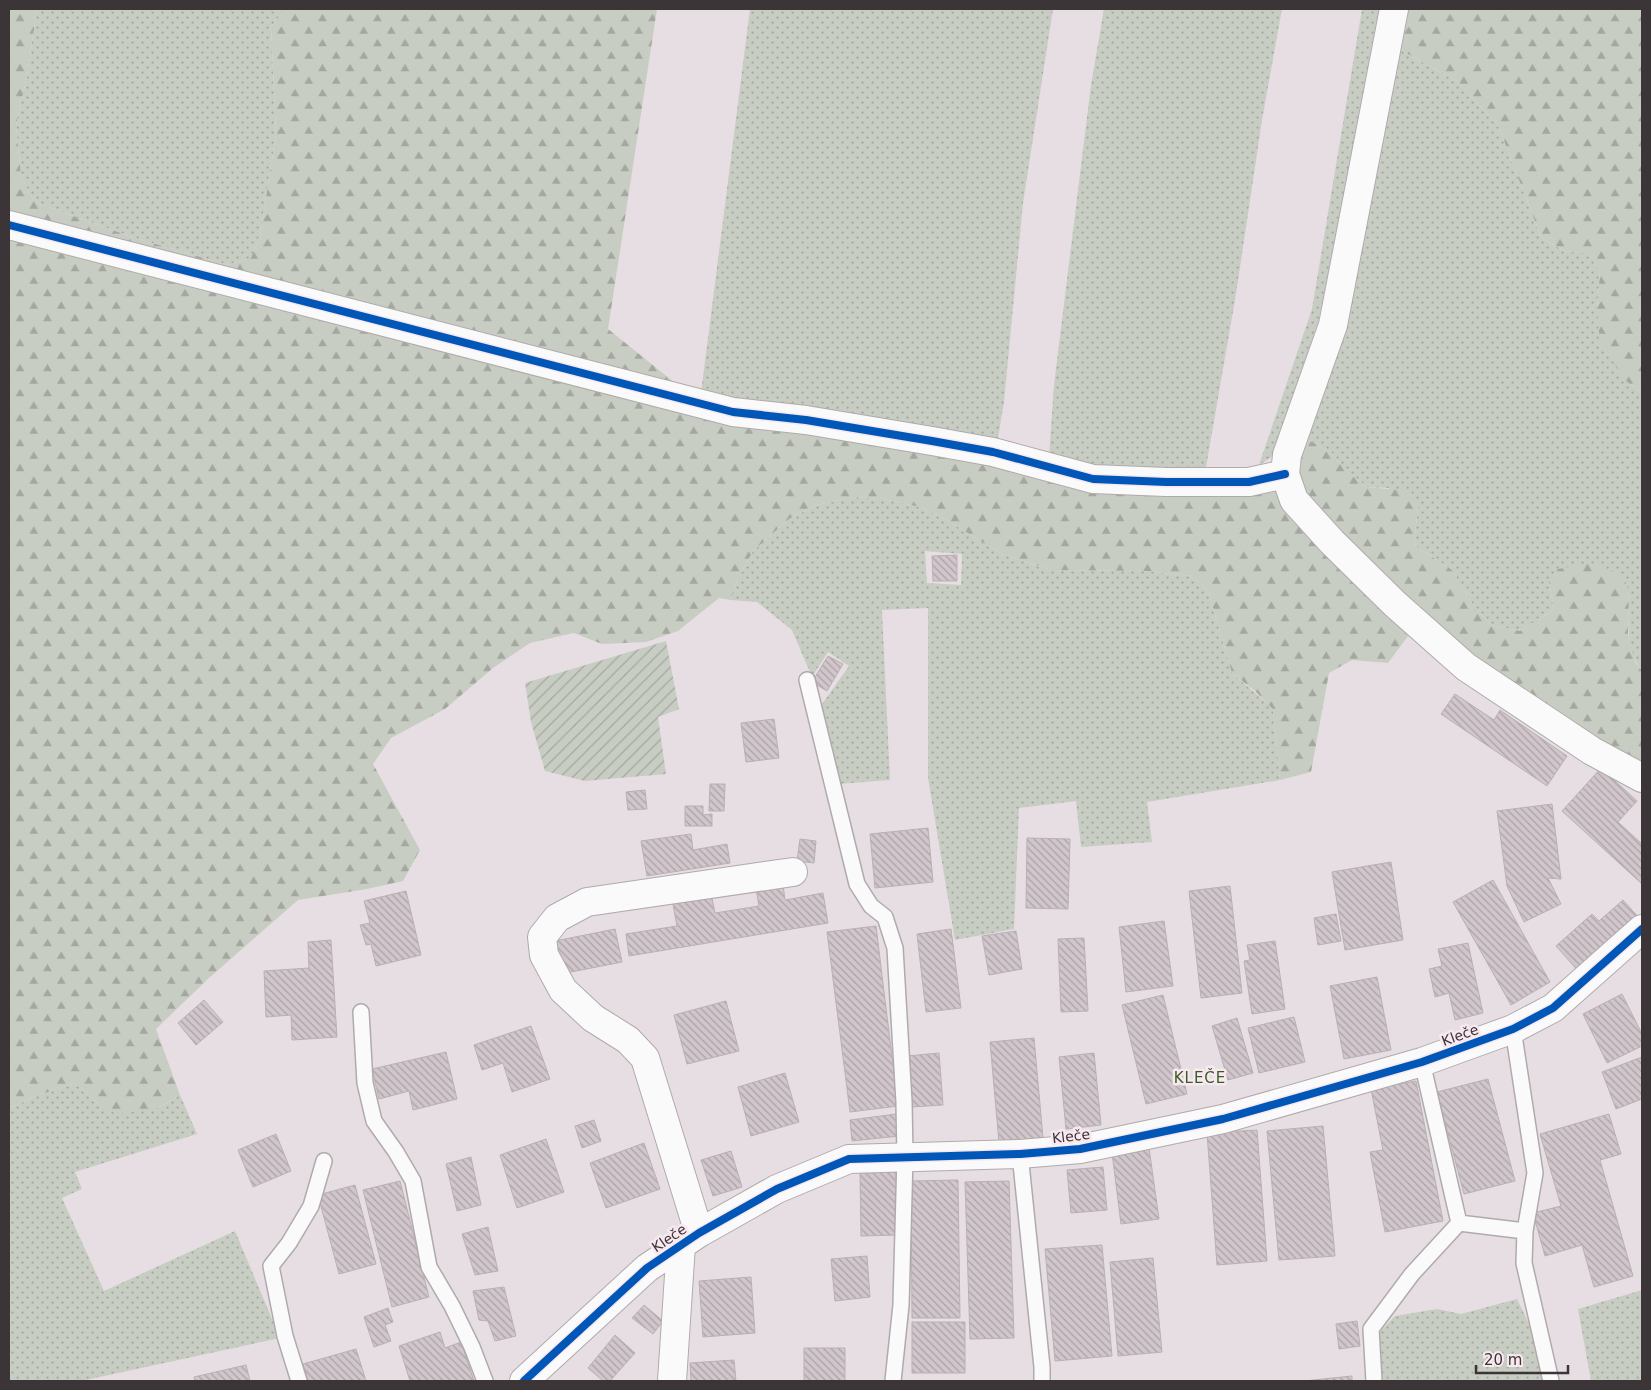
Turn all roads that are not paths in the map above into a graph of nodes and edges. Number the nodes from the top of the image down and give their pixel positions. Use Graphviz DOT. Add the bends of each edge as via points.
graph roads {
  1 [pos="1394,9"];
  2 [pos="9,225"];
  3 [pos="1285,474"];
  4 [pos="807,680"];
  5 [pos="1642,778"];
  6 [pos="793,872"];
  7 [pos="1642,929"];
  8 [pos="362,1012"];
  9 [pos="1513,1029"];
  10 [pos="1422,1062"];
  11 [pos="1020,1154"];
  12 [pos="905,1157"];
  13 [pos="324,1161"];
  14 [pos="1458,1223"];
  15 [pos="1525,1231"];
  16 [pos="690,1239"];
  17 [pos="299,1381"];
  18 [pos="485,1381"];
  19 [pos="524,1381"];
  20 [pos="672,1381"];
  21 [pos="893,1381"];
  22 [pos="1042,1381"];
  23 [pos="1374,1381"];
  24 [pos="1551,1381"];
  1 -- 3 [label="street" via="1333,325 1287,455"];
  2 -- 3 [label="street" via="733,412 806,420 940,442 993,452 1093,479 1249,482"];
  3 -- 5 [label="street" via="1294,500 1332,542 1466,667 1592,751"];
  4 -- 12 [label="lane" via="857,884 871,906 886,917 895,948"];
  6 -- 16 [label="street, Kleče" via="587,902 557,918 542,937 544,955 563,990 593,1018 628,1040 645,1058"];
  7 -- 9 [label="street, Kleče" via="1553,1008"];
  8 -- 18 [label="lane" via="365,1084 374,1121 413,1181 429,1267 468,1339"];
  9 -- 10 [label="street, Kleče"];
  9 -- 15 [label="lane" via="1535,1173"];
  10 -- 11 [label="street, Kleče" via="1223,1119 1080,1149"];
  10 -- 14 [label="lane"];
  11 -- 12 [label="street, Kleče"];
  11 -- 22 [label="lane"];
  12 -- 16 [label="street, Kleče" via="849,1159 777,1189"];
  12 -- 21 [label="lane" via="901,1305"];
  13 -- 17 [label="lane" via="311,1206 271,1266 285,1336"];
  14 -- 15 [label="lane"];
  14 -- 23 [label="lane" via="1412,1274 1371,1329"];
  15 -- 24 [label="lane" via="1524,1263"];
  16 -- 19 [label="street, Kleče" via="647,1268"];
  16 -- 20 [label="street, Kleče"];
}
